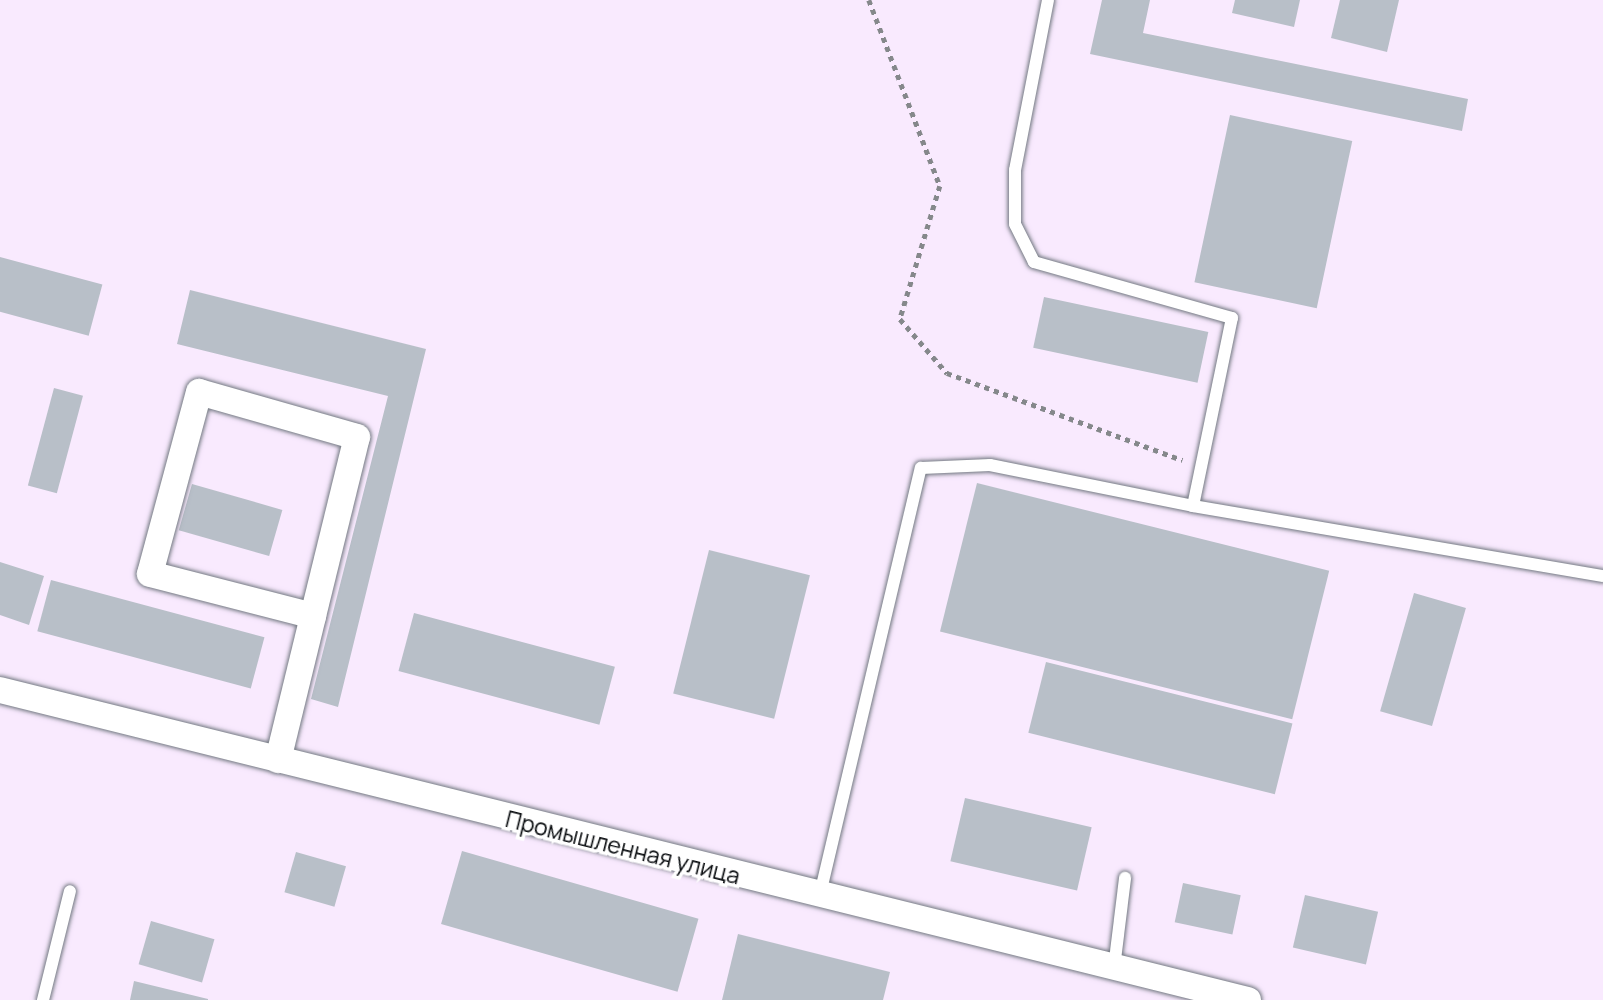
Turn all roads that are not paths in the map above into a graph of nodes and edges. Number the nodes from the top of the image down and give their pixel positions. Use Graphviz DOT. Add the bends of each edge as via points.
graph roads {
  1 [pos="1048,0"];
  2 [pos="1193,506"];
  3 [pos="1603,576"];
  4 [pos="313,616"];
  5 [pos="0,690"];
  6 [pos="278,760"];
  7 [pos="1125,878"];
  8 [pos="70,891"];
  9 [pos="820,896"];
  10 [pos="1114,970"];
  11 [pos="1210,996"];
  12 [pos="43,1000"];
  13 [pos="1248,1000"];
  1 -- 2 [label="lane" via="1015,170 1015,224 1034,262 1232,318"];
  2 -- 3 [label="lane"];
  2 -- 9 [label="lane" via="990,465 921,468"];
  4 -- 4 [label="street" via="357,438 199,392 150,574"];
  4 -- 6 [label="street"];
  5 -- 6 [label="street, Промышленная улица"];
  6 -- 9 [label="street, Промышленная улица"];
  7 -- 10 [label="lane"];
  8 -- 12 [label="lane"];
  9 -- 10 [label="street, Промышленная улица"];
  10 -- 11 [label="street, Промышленная улица"];
  11 -- 13 [label="street, Промышленная улица"];
}
